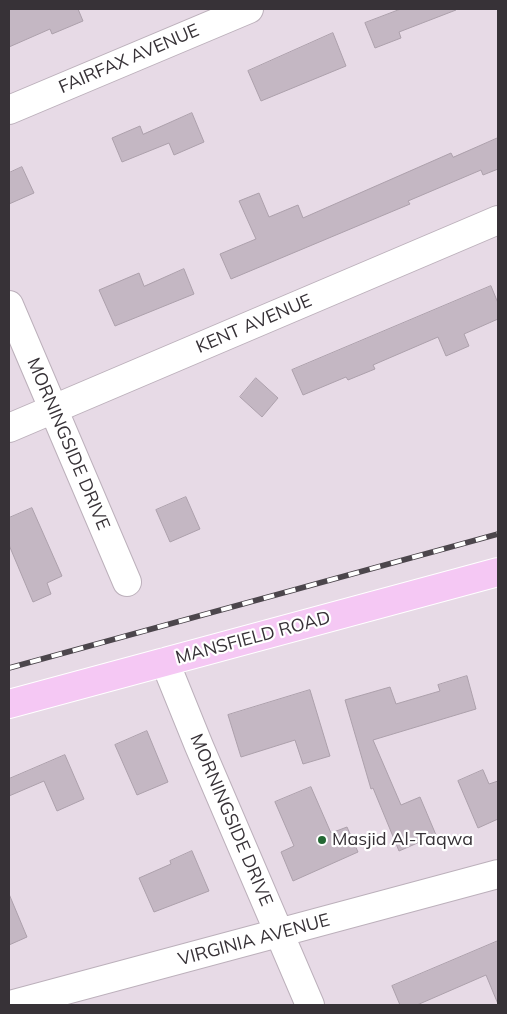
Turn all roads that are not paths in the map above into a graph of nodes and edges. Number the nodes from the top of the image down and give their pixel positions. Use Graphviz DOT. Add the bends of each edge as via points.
graph roads {
  1 [pos="249,9"];
  2 [pos="9,110"];
  3 [pos="498,220"];
  4 [pos="9,305"];
  5 [pos="53,410"];
  6 [pos="9,428"];
  7 [pos="498,572"];
  8 [pos="127,582"];
  9 [pos="165,662"];
  10 [pos="9,704"];
  11 [pos="498,874"];
  12 [pos="280,934"];
  13 [pos="10,1005"];
  14 [pos="310,1005"];
  1 -- 2 [label="street, FAIRFAX AVENUE"];
  3 -- 5 [label="street, KENT AVENUE"];
  4 -- 5 [label="street, MORNINGSIDE DRIVE"];
  5 -- 6 [label="street, KENT AVENUE"];
  5 -- 8 [label="street, MORNINGSIDE DRIVE"];
  7 -- 9 [label="main road, MANSFIELD ROAD"];
  9 -- 10 [label="main road, MANSFIELD ROAD"];
  9 -- 12 [label="street, MORNINGSIDE DRIVE"];
  11 -- 12 [label="street, VIRGINIA AVENUE"];
  12 -- 13 [label="street, VIRGINIA AVENUE"];
  12 -- 14 [label="street, MORNINGSIDE DRIVE"];
}
